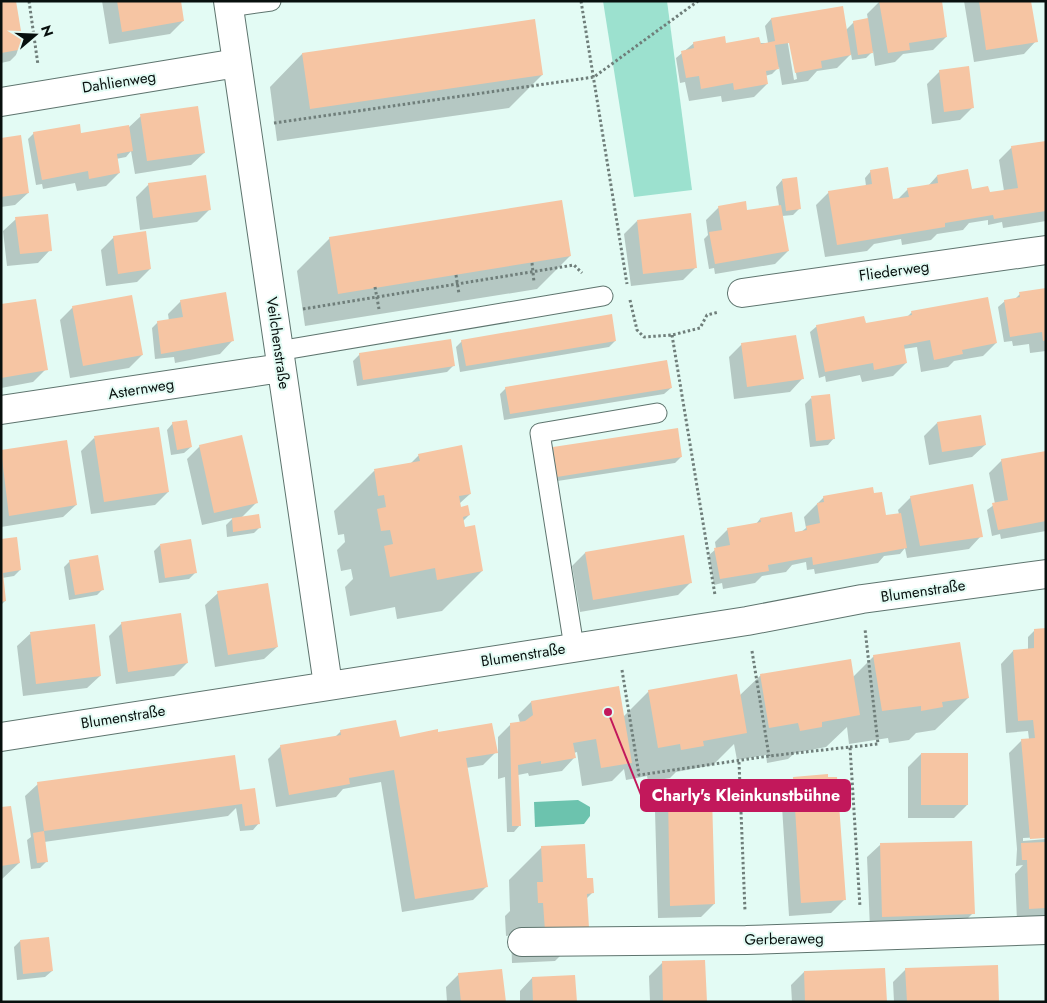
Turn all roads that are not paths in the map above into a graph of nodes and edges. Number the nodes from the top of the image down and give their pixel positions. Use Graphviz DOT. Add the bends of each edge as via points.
graph roads {
  1 [pos="271,1"];
  2 [pos="229,4"];
  3 [pos="237,63"];
  4 [pos="1,102"];
  5 [pos="1046,250"];
  6 [pos="742,293"];
  7 [pos="603,296"];
  8 [pos="280,359"];
  9 [pos="1,410"];
  10 [pos="657,413"];
  11 [pos="1046,574"];
  12 [pos="574,647"];
  13 [pos="328,685"];
  14 [pos="1,737"];
  15 [pos="1046,930"];
  16 [pos="522,942"];
  1 -- 2 [label="lane"];
  2 -- 3 [label="street, Veilchenstraße"];
  3 -- 4 [label="street, Dahlienweg"];
  3 -- 8 [label="street, Veilchenstraße"];
  5 -- 6 [label="street, Fliederweg"];
  7 -- 8 [label="lane"];
  8 -- 9 [label="street, Asternweg"];
  8 -- 13 [label="street, Veilchenstraße"];
  10 -- 12 [label="lane" via="540,433"];
  11 -- 12 [label="street, Blumenstraße" via="862,599 747,621"];
  12 -- 13 [label="street, Blumenstraße"];
  13 -- 14 [label="street, Blumenstraße"];
  15 -- 16 [label="street, Gerberaweg" via="862,938"];
}
